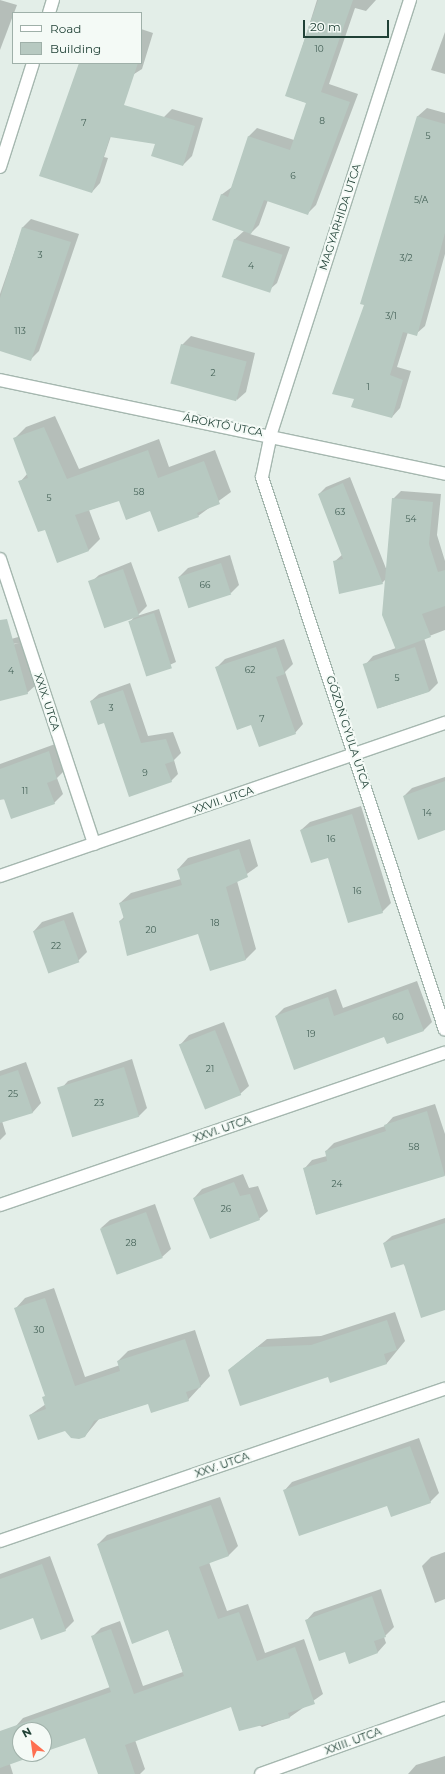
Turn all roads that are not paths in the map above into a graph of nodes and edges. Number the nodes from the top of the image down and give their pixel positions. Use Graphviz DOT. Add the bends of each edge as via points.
graph roads {
  1 [pos="53,0"];
  2 [pos="410,0"];
  3 [pos="49,12"];
  4 [pos="33,64"];
  5 [pos="0,167"];
  6 [pos="0,380"];
  7 [pos="271,434"];
  8 [pos="445,474"];
  9 [pos="0,560"];
  10 [pos="445,723"];
  11 [pos="357,755"];
  12 [pos="94,844"];
  13 [pos="0,876"];
  14 [pos="445,1030"];
  15 [pos="445,1054"];
  16 [pos="0,1204"];
  17 [pos="445,1389"];
  18 [pos="0,1541"];
  19 [pos="445,1708"];
  20 [pos="261,1774"];
  1 -- 3 [label="street"];
  2 -- 7 [label="street, MAGYARHIDA UTCA"];
  4 -- 5 [label="street"];
  6 -- 7 [label="street, ÁROKTŐ UTCA"];
  7 -- 8 [label="street, ÁROKTŐ UTCA"];
  7 -- 11 [label="street, GÓZON GYULA UTCA" via="262,477"];
  9 -- 12 [label="street, XXIX. UTCA"];
  10 -- 11 [label="street, XXVII. UTCA"];
  11 -- 12 [label="street, XXVII. UTCA"];
  11 -- 14 [label="street, GÓZON GYULA UTCA"];
  12 -- 13 [label="street, XXVII. UTCA"];
  15 -- 16 [label="street, XXVI. UTCA"];
  17 -- 18 [label="street, XXV. UTCA"];
  19 -- 20 [label="street, XXIII. UTCA"];
}
